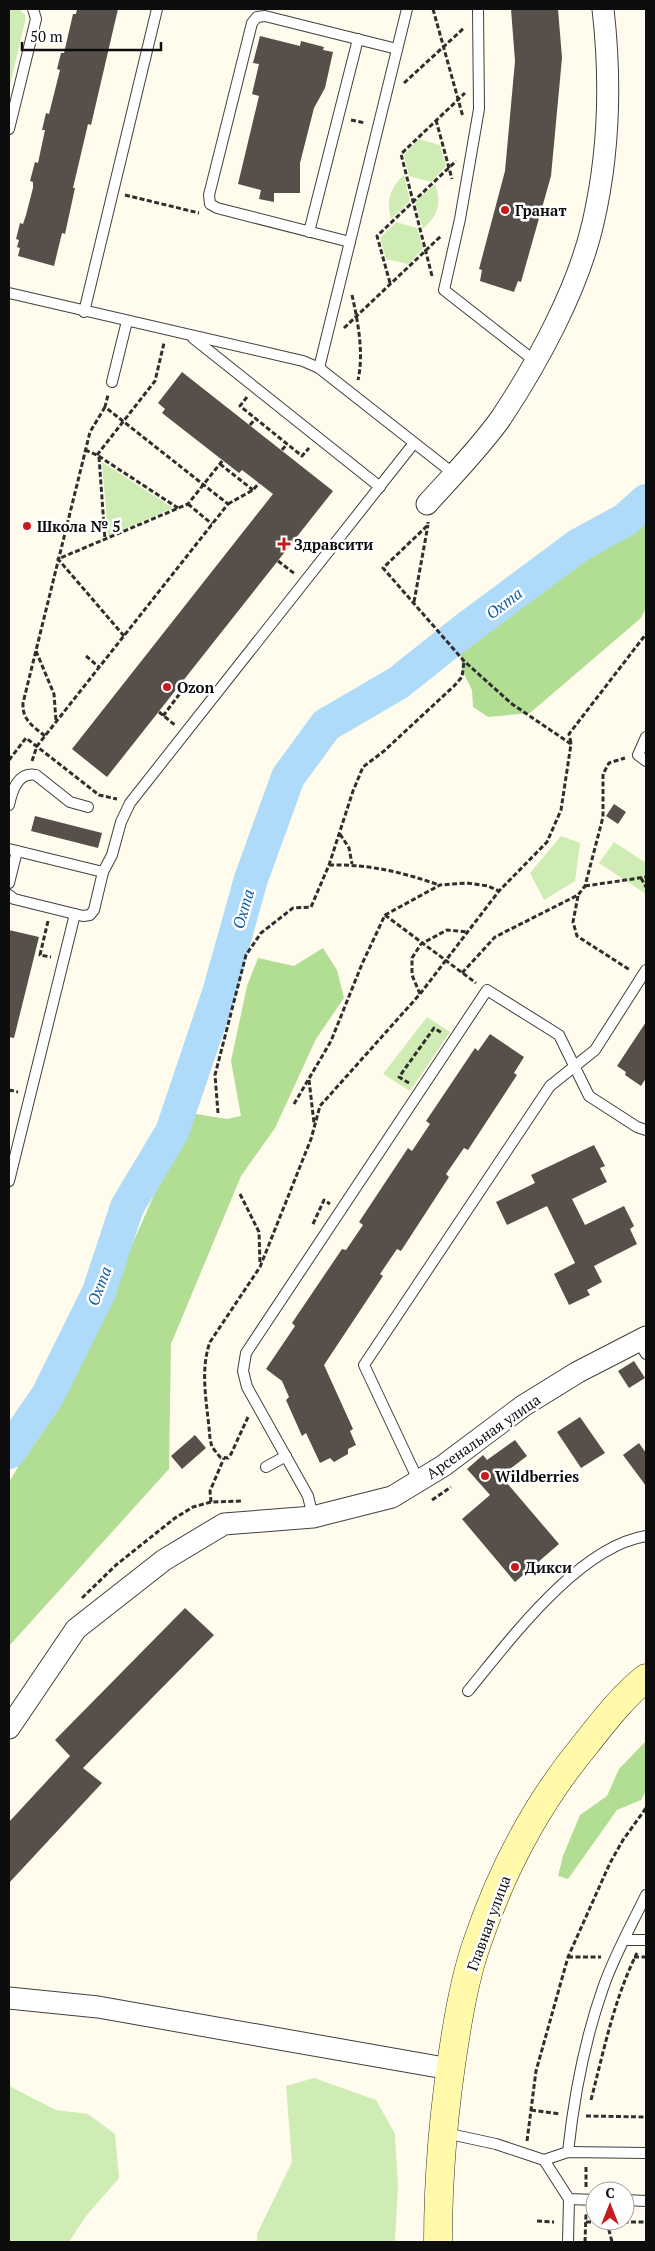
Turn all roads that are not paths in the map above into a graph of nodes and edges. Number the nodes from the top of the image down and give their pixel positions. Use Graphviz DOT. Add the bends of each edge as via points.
graph roads {
  1 [pos="33,9"];
  2 [pos="157,9"];
  3 [pos="407,9"];
  4 [pos="602,9"];
  5 [pos="478,11"];
  6 [pos="358,39"];
  7 [pos="397,49"];
  8 [pos="9,129"];
  9 [pos="309,232"];
  10 [pos="350,242"];
  11 [pos="9,294"];
  12 [pos="84,312"];
  13 [pos="127,321"];
  14 [pos="191,336"];
  15 [pos="536,362"];
  16 [pos="319,368"];
  17 [pos="112,382"];
  18 [pos="414,443"];
  19 [pos="454,474"];
  20 [pos="380,487"];
  21 [pos="428,515"];
  22 [pos="646,737"];
  23 [pos="642,758"];
  24 [pos="9,805"];
  25 [pos="88,807"];
  26 [pos="13,850"];
  27 [pos="103,872"];
  28 [pos="9,884"];
  29 [pos="9,895"];
  30 [pos="75,914"];
  31 [pos="644,973"];
  32 [pos="574,1066"];
  33 [pos="646,1130"];
  34 [pos="9,1181"];
  35 [pos="644,1344"];
  36 [pos="286,1456"];
  37 [pos="266,1466"];
  38 [pos="418,1482"];
  39 [pos="313,1517"];
  40 [pos="646,1536"];
  41 [pos="646,1678"];
  42 [pos="468,1691"];
  43 [pos="9,1728"];
  44 [pos="646,1895"];
  45 [pos="624,1940"];
  46 [pos="645,1940"];
  47 [pos="9,1998"];
  48 [pos="450,2069"];
  49 [pos="442,2133"];
  50 [pos="568,2152"];
  51 [pos="646,2153"];
  52 [pos="544,2160"];
  53 [pos="569,2199"];
  54 [pos="585,2200"];
  55 [pos="438,2242"];
  56 [pos="568,2242"];
  1 -- 8 [label="lane" via="36,19"];
  2 -- 12 [label="lane"];
  3 -- 7 [label="lane"];
  4 -- 15 [label="street" via="608,51 608,99 603,166 593,224 579,268"];
  5 -- 15 [label="lane" via="479,109 444,290"];
  6 -- 7 [label="lane"];
  6 -- 9 [label="lane"];
  6 -- 9 [label="lane" via="265,16 257,17 252,24 209,195 210,204"];
  7 -- 10 [label="lane"];
  9 -- 10 [label="lane"];
  10 -- 16 [label="lane"];
  11 -- 12 [label="lane"];
  12 -- 13 [label="lane"];
  13 -- 14 [label="lane"];
  13 -- 17 [label="lane"];
  14 -- 16 [label="lane" via="304,361"];
  14 -- 20 [label="lane"];
  15 -- 19 [label="street" via="500,419"];
  16 -- 18 [label="lane"];
  18 -- 19 [label="lane"];
  18 -- 20 [label="lane"];
  19 -- 21 [label="street"];
  20 -- 27 [label="lane" via="130,803"];
  22 -- 23 [label="lane"];
  24 -- 25 [label="lane" via="17,782 29,773 70,802"];
  26 -- 27 [label="lane"];
  26 -- 28 [label="lane"];
  27 -- 30 [label="lane" via="94,910 90,915"];
  29 -- 30 [label="lane"];
  30 -- 34 [label="lane"];
  31 -- 32 [label="lane" via="595,1050"];
  32 -- 33 [label="lane" via="589,1096"];
  32 -- 36 [label="lane" via="559,1035 486,990 246,1353 243,1371 247,1387"];
  32 -- 38 [label="lane" via="550,1086 364,1365"];
  35 -- 38 [label="street, Арсенальная улица" via="578,1372 524,1406"];
  36 -- 37 [label="lane"];
  36 -- 39 [label="lane" via="308,1496"];
  38 -- 39 [label="street, Арсенальная улица" via="392,1497"];
  39 -- 43 [label="street, Арсенальная улица" via="224,1524 164,1560 76,1629"];
  40 -- 42 [label="lane" via="609,1550 575,1573 523,1624"];
  41 -- 48 [label="main road, Главная улица" via="627,1693 559,1776 514,1852 477,1944 461,2002"];
  44 -- 45 [label="lane"];
  45 -- 46 [label="lane"];
  45 -- 50 [label="lane" via="603,1987 588,2036"];
  47 -- 48 [label="street" via="98,2006"];
  48 -- 49 [label="main road, Главная улица"];
  49 -- 52 [label="lane" via="496,2144"];
  49 -- 55 [label="main road, Главная улица"];
  50 -- 51 [label="lane"];
  50 -- 52 [label="lane"];
  52 -- 53 [label="lane"];
  53 -- 54 [label="lane"];
  53 -- 56 [label="lane"];
}
